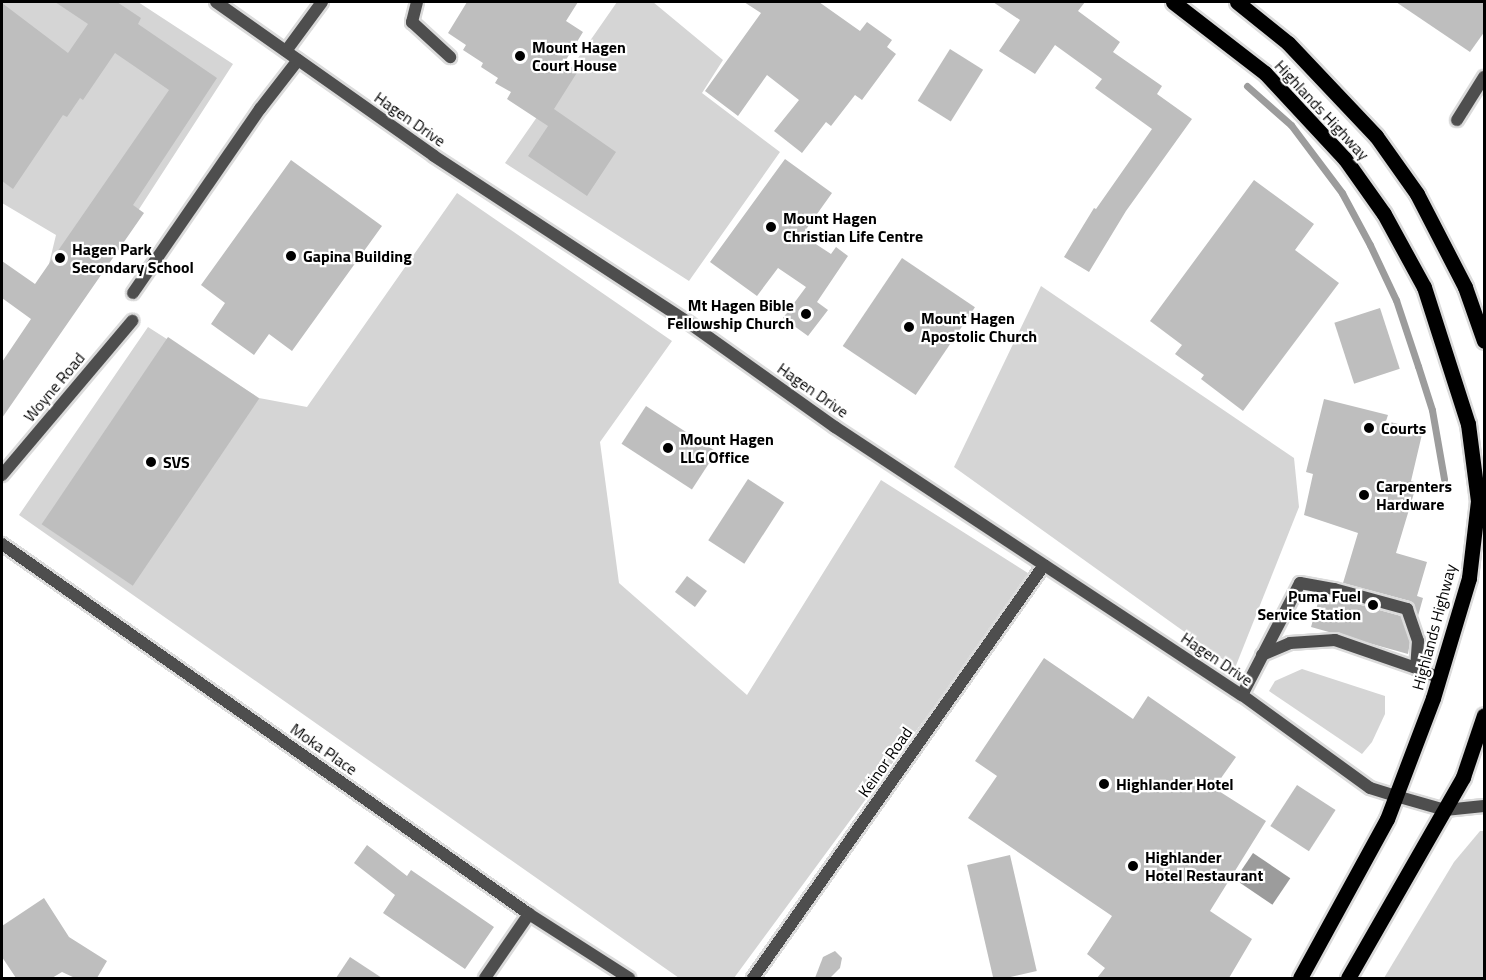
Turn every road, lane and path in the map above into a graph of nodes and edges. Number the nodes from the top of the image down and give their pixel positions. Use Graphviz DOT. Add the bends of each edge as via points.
graph roads {
  1 [pos="216,2"];
  2 [pos="322,2"];
  3 [pos="417,2"];
  4 [pos="1173,2"];
  5 [pos="1236,2"];
  6 [pos="286,51"];
  7 [pos="450,57"];
  8 [pos="298,60"];
  9 [pos="1485,77"];
  10 [pos="1457,120"];
  11 [pos="133,293"];
  12 [pos="132,321"];
  13 [pos="1485,341"];
  14 [pos="2,475"];
  15 [pos="2,544"];
  16 [pos="1044,565"];
  17 [pos="1262,655"];
  18 [pos="1416,668"];
  19 [pos="1439,678"];
  20 [pos="1242,695"];
  21 [pos="1485,714"];
  22 [pos="1396,796"];
  23 [pos="1485,806"];
  24 [pos="1445,810"];
  25 [pos="529,914"];
  26 [pos="485,978"];
  27 [pos="629,978"];
  28 [pos="753,978"];
  29 [pos="1300,978"];
  30 [pos="1347,978"];
  1 -- 6 [label="street, Hagen Drive"];
  2 -- 6 [label="street"];
  3 -- 7 [label="street" via="412,22"];
  4 -- 19 [label="main road, Highlands Highway" via="1265,73 1345,159 1384,214 1424,287 1468,424 1478,501 1469,578"];
  5 -- 13 [label="main road, Highlands Highway" via="1288,43 1376,136 1417,194 1465,287"];
  6 -- 8 [label="street, Hagen Drive"];
  8 -- 11 [label="street"];
  8 -- 16 [label="street, Hagen Drive" via="434,156 689,323 836,427"];
  9 -- 10 [label="street"];
  12 -- 14 [label="street, Woyne Road"];
  15 -- 25 [label="street, Moka Place"];
  16 -- 20 [label="street, Hagen Drive"];
  16 -- 28 [label="street, Keinor Road"];
  17 -- 18 [label="street" via="1290,643 1335,640"];
  17 -- 18 [label="street" via="1300,583 1334,588 1407,609 1418,642"];
  17 -- 20 [label="street"];
  18 -- 19 [label="street"];
  19 -- 22 [label="main road, Highlands Highway"];
  20 -- 22 [label="street, Hagen Drive" via="1370,788"];
  21 -- 24 [label="main road" via="1463,777"];
  22 -- 24 [label="street, Hagen Drive"];
  22 -- 29 [label="main road, Highlands Highway"];
  23 -- 24 [label="street"];
  24 -- 30 [label="main road"];
  25 -- 26 [label="street"];
  25 -- 27 [label="street, Moka Place"];
}
